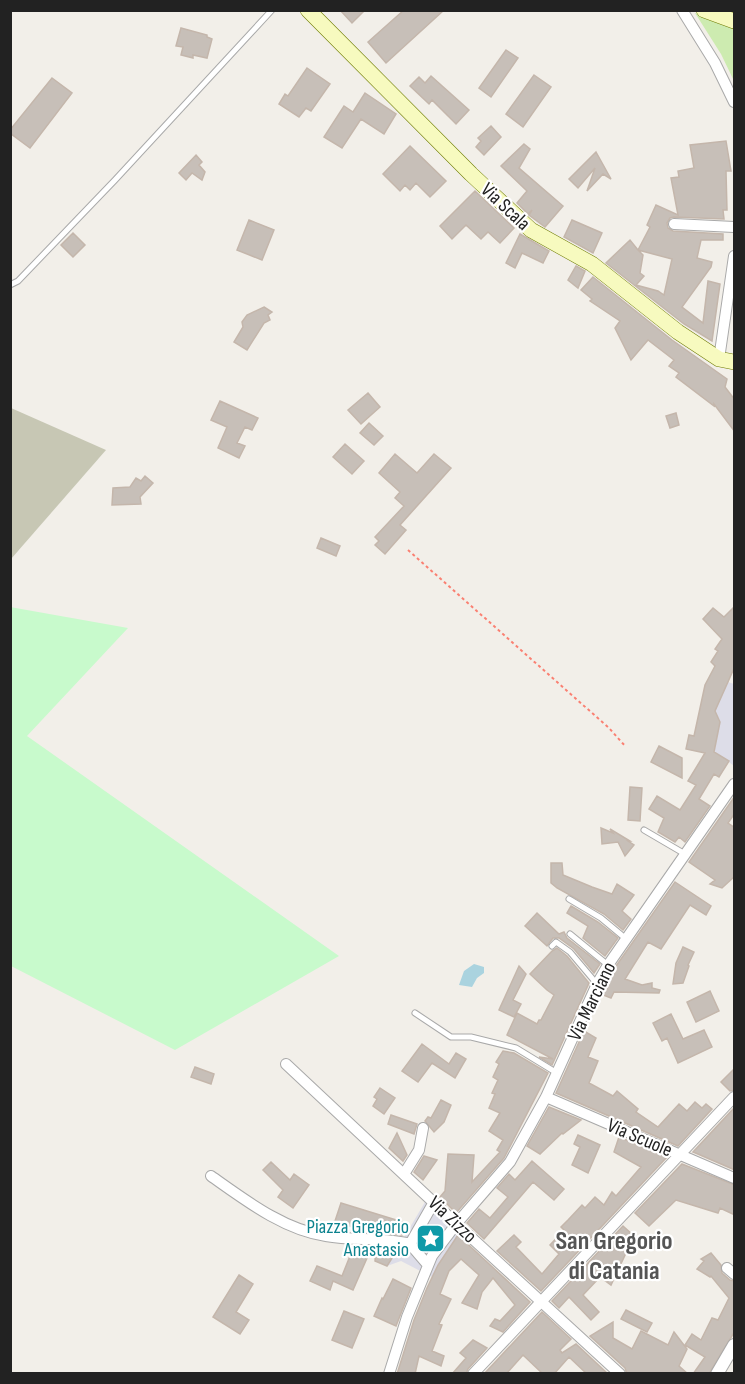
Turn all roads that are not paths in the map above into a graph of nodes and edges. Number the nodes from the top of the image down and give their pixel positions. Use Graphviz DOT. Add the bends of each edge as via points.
graph roads {
  1 [pos="272,10"];
  2 [pos="308,10"];
  3 [pos="682,10"];
  4 [pos="704,10"];
  5 [pos="735,21"];
  6 [pos="735,102"];
  7 [pos="674,224"];
  8 [pos="735,227"];
  9 [pos="735,256"];
  10 [pos="10,285"];
  11 [pos="735,349"];
  12 [pos="735,356"];
  13 [pos="719,359"];
  14 [pos="735,362"];
  15 [pos="735,784"];
  16 [pos="644,831"];
  17 [pos="685,854"];
  18 [pos="569,899"];
  19 [pos="570,934"];
  20 [pos="625,938"];
  21 [pos="552,946"];
  22 [pos="608,965"];
  23 [pos="597,984"];
  24 [pos="415,1013"];
  25 [pos="286,1064"];
  26 [pos="557,1073"];
  27 [pos="546,1097"];
  28 [pos="735,1097"];
  29 [pos="423,1128"];
  30 [pos="680,1155"];
  31 [pos="404,1174"];
  32 [pos="211,1176"];
  33 [pos="735,1178"];
  34 [pos="434,1202"];
  35 [pos="457,1223"];
  36 [pos="406,1243"];
  37 [pos="427,1269"];
  38 [pos="542,1300"];
  39 [pos="735,1345"];
  40 [pos="389,1374"];
  41 [pos="473,1374"];
  42 [pos="620,1374"];
  43 [pos="717,1374"];
  1 -- 10 [label="lane" via="115,180"];
  2 -- 13 [label="main road, Via Scala" via="531,230 592,264 678,333"];
  3 -- 6 [label="street"];
  4 -- 5 [label="main road"];
  7 -- 8 [label="street"];
  9 -- 13 [label="street"];
  11 -- 12 [label="main road"];
  13 -- 14 [label="main road, Via Scala"];
  15 -- 17 [label="street, Via Marciano"];
  16 -- 17 [label="lane"];
  17 -- 20 [label="street, Via Marciano"];
  18 -- 20 [label="lane"];
  19 -- 22 [label="lane"];
  20 -- 22 [label="street, Via Marciano"];
  21 -- 23 [label="lane" via="556,942 570,952"];
  22 -- 23 [label="street, Via Marciano"];
  23 -- 26 [label="street, Via Marciano"];
  24 -- 26 [label="lane" via="451,1038 471,1038 516,1048"];
  25 -- 31 [label="street, Via Zizzo"];
  26 -- 27 [label="street, Via Marciano"];
  27 -- 30 [label="street, Via Scuole"];
  27 -- 35 [label="street, Via Marciano" via="510,1162"];
  28 -- 30 [label="street"];
  29 -- 31 [label="street" via="419,1150"];
  30 -- 33 [label="street, Via Scuole"];
  30 -- 38 [label="street"];
  31 -- 34 [label="street, Via Zizzo"];
  32 -- 36 [label="street" via="301,1230 324,1236"];
  34 -- 35 [label="street, Via Zizzo"];
  34 -- 36 [label="street"];
  35 -- 37 [label="street, Via Marciano"];
  35 -- 38 [label="street, Via Zizzo"];
  36 -- 37 [label="street"];
  37 -- 40 [label="street, Via Marciano"];
  38 -- 41 [label="street"];
  38 -- 42 [label="street, Via Zizzo"];
  39 -- 43 [label="street"];
}
